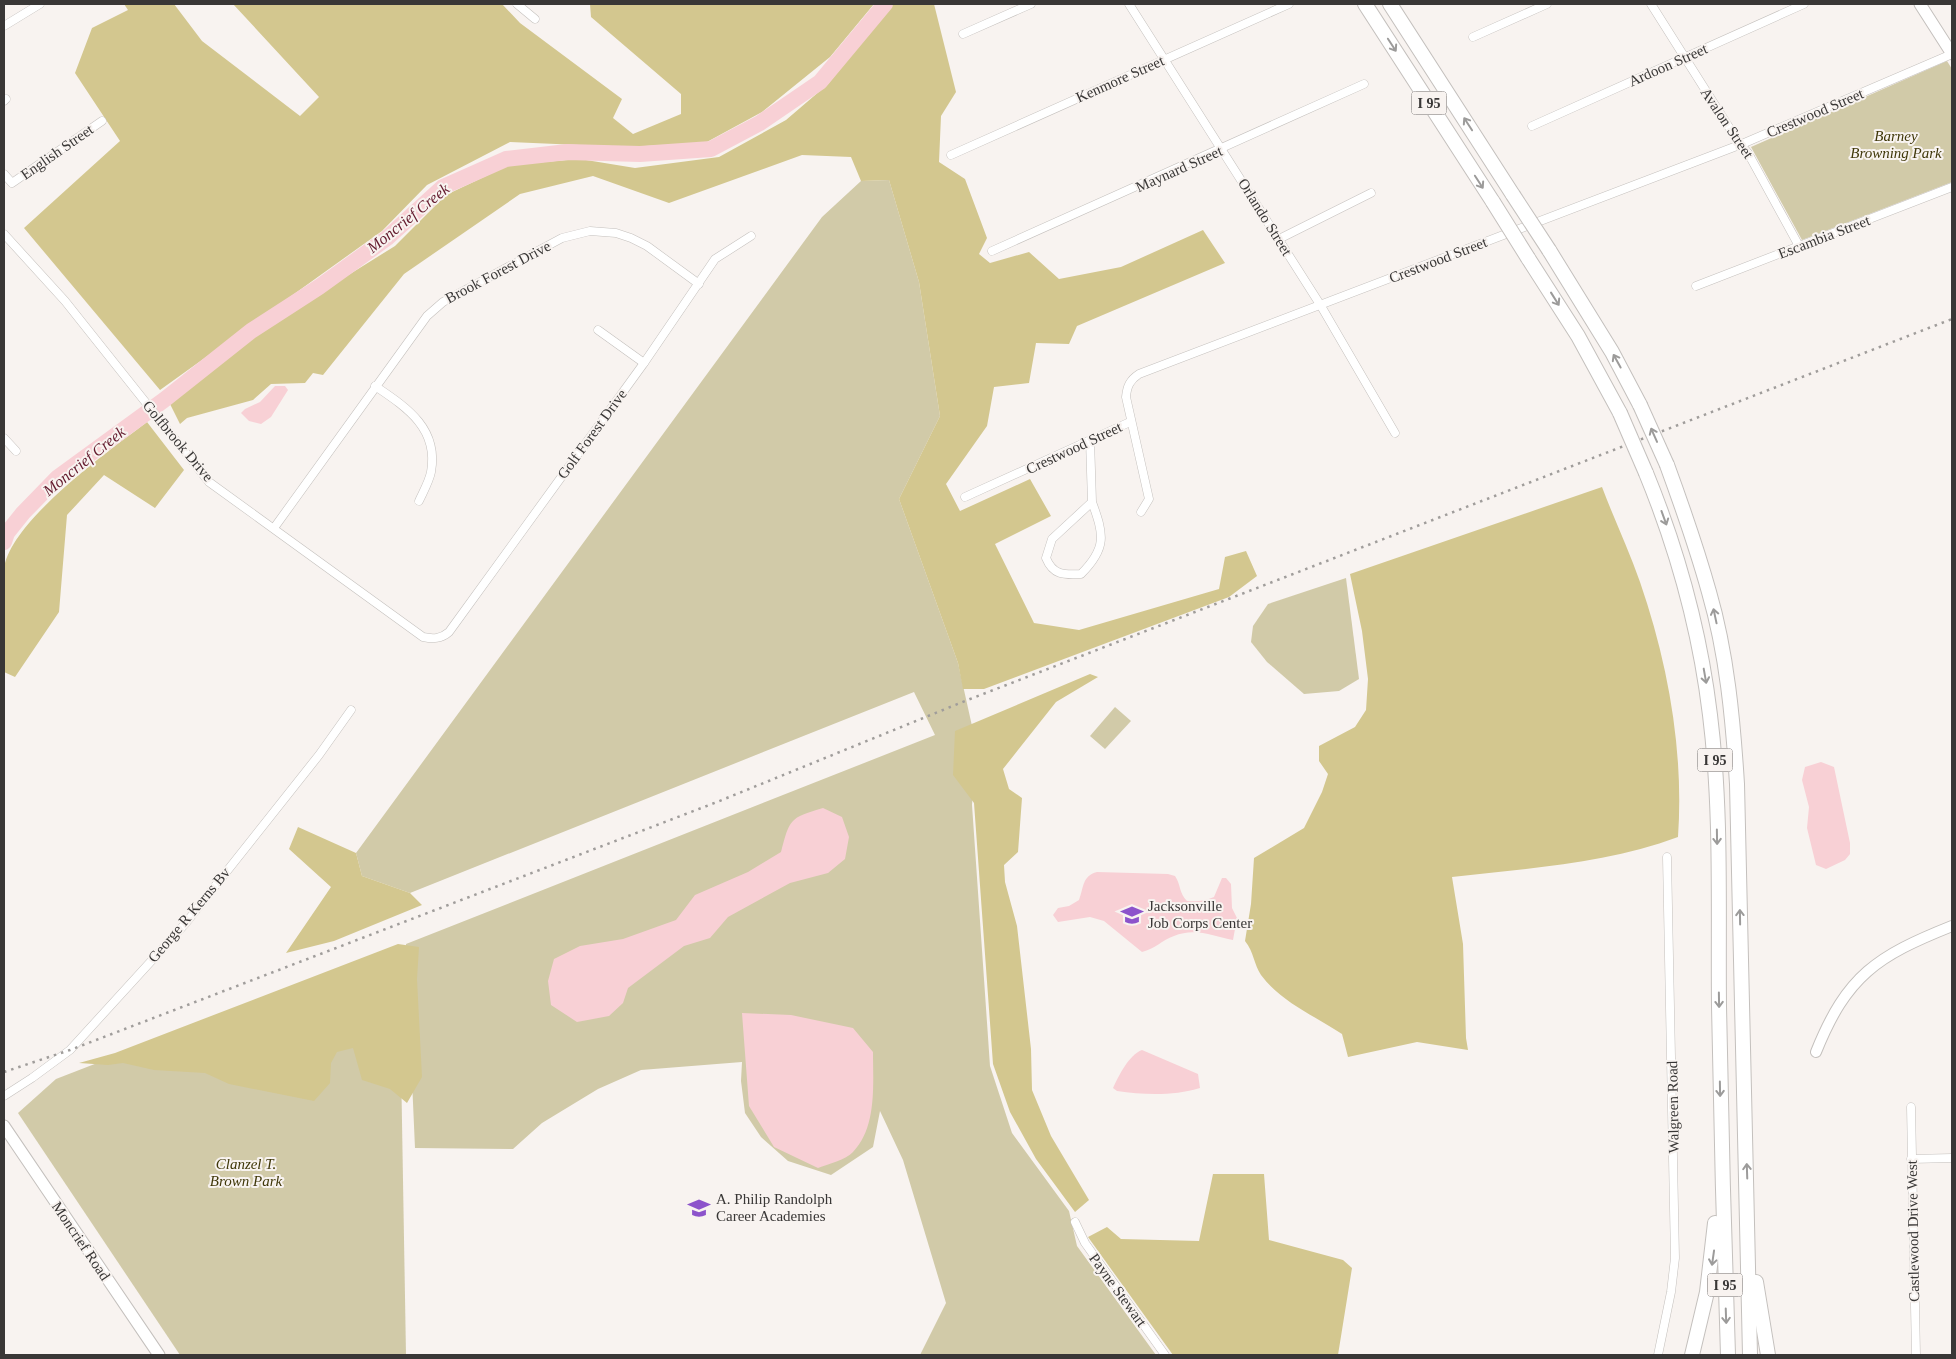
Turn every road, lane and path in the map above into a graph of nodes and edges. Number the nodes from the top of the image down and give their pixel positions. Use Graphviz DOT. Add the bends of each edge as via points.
graph roads {
  1 [pos="40,4"];
  2 [pos="517,4"];
  3 [pos="1031,4"];
  4 [pos="1129,4"];
  5 [pos="1289,4"];
  6 [pos="1365,4"];
  7 [pos="1390,4"];
  8 [pos="1546,4"];
  9 [pos="1651,4"];
  10 [pos="1804,4"];
  11 [pos="1921,4"];
  12 [pos="535,19"];
  13 [pos="4,26"];
  14 [pos="963,34"];
  15 [pos="1473,37"];
  16 [pos="1952,54"];
  17 [pos="1684,58"];
  18 [pos="1164,60"];
  19 [pos="1364,84"];
  20 [pos="102,121"];
  21 [pos="1532,126"];
  22 [pos="1742,144"];
  23 [pos="1222,150"];
  24 [pos="952,155"];
  25 [pos="4,174"];
  26 [pos="1952,187"];
  27 [pos="1371,193"];
  28 [pos="4,234"];
  29 [pos="751,236"];
  30 [pos="1279,239"];
  31 [pos="1800,246"];
  32 [pos="992,251"];
  33 [pos="699,284"];
  34 [pos="1696,286"];
  35 [pos="1321,306"];
  36 [pos="598,330"];
  37 [pos="644,363"];
  38 [pos="376,386"];
  39 [pos="1130,422"];
  40 [pos="1395,433"];
  41 [pos="4,438"];
  42 [pos="1090,440"];
  43 [pos="16,451"];
  44 [pos="965,498"];
  45 [pos="419,501"];
  46 [pos="1092,502"];
  47 [pos="1141,512"];
  48 [pos="274,528"];
  49 [pos="438,638"];
  50 [pos="351,710"];
  51 [pos="1668,857"];
  52 [pos="1952,926"];
  53 [pos="1816,1052"];
  54 [pos="4,1096"];
  55 [pos="1911,1107"];
  56 [pos="1721,1122"];
  57 [pos="4,1126"];
  58 [pos="1952,1158"];
  59 [pos="1911,1159"];
  60 [pos="1749,1220"];
  61 [pos="1075,1222"];
  62 [pos="159,1355"];
  63 [pos="1165,1355"];
  64 [pos="1658,1355"];
  65 [pos="1692,1355"];
  66 [pos="1728,1355"];
  67 [pos="1750,1355"];
  68 [pos="1768,1355"];
  69 [pos="1916,1355"];
  1 -- 13 [label="street"];
  2 -- 12 [label="street"];
  3 -- 14 [label="street"];
  4 -- 18 [label="street, Orlando Street"];
  5 -- 18 [label="street, Kenmore Street"];
  6 -- 56 [label="highway, I 95, one-way, bridge" via="1582,343 1620,413 1667,528 1701,653 1711,717 1716,782"];
  60 -- 7 [label="highway, I 95, one-way, bridge" via="1738,784 1732,720 1710,593 1667,465 1612,352"];
  8 -- 15 [label="street"];
  9 -- 17 [label="street, Avalon Street"];
  10 -- 17 [label="street, Ardoon Street"];
  11 -- 16 [label="main road"];
  16 -- 22 [label="street, Crestwood Street"];
  17 -- 21 [label="street, Ardoon Street"];
  17 -- 22 [label="street, Avalon Street"];
  18 -- 23 [label="street, Orlando Street"];
  18 -- 24 [label="street, Kenmore Street"];
  19 -- 23 [label="street, Maynard Street"];
  20 -- 25 [label="street, English Street" via="12,183"];
  22 -- 31 [label="street, Avalon Street"];
  22 -- 35 [label="street, Crestwood Street"];
  23 -- 30 [label="street, Orlando Street"];
  23 -- 32 [label="street, Maynard Street"];
  26 -- 31 [label="street, Escambia Street"];
  27 -- 30 [label="street"];
  28 -- 48 [label="street, Golfbrook Drive" via="65,301 209,482"];
  29 -- 33 [label="street, Golf Forest Drive" via="715,259"];
  30 -- 35 [label="street, Orlando Street"];
  31 -- 34 [label="street, Escambia Street"];
  33 -- 37 [label="street, Golf Forest Drive"];
  33 -- 38 [label="street, Brook Forest Drive" via="632,238 601,231 562,238 438,306 427,316"];
  35 -- 39 [label="street, Crestwood Street" via="1139,374 1126,388"];
  35 -- 40 [label="street, Orlando Street"];
  36 -- 37 [label="street"];
  37 -- 49 [label="street, Golf Forest Drive" via="449,632"];
  38 -- 45 [label="street" via="414,414 428,442 431,472"];
  38 -- 48 [label="street, Brook Forest Drive"];
  39 -- 42 [label="street, Crestwood Street"];
  39 -- 47 [label="street" via="1149,499"];
  41 -- 43 [label="street"];
  42 -- 44 [label="street, Crestwood Street"];
  42 -- 46 [label="street"];
  46 -- 46 [label="street" via="1102,536 1096,559 1081,574 1057,574 1046,558 1052,539"];
  48 -- 49 [label="street, Golfbrook Drive" via="423,637"];
  50 -- 54 [label="street, George R Kerns Bv" via="185,924 70,1050"];
  51 -- 64 [label="street, Walgreen Road" via="1675,1258 1672,1292"];
  52 -- 53 [label="street" via="1891,953 1862,975 1841,1001"];
  55 -- 59 [label="street, Castlewood Drive West"];
  56 -- 65 [label="highway, one-way" via="1714,1245"];
  56 -- 66 [label="highway, I 95, one-way"];
  57 -- 62 [label="main road, Moncrief Road"];
  58 -- 59 [label="street"];
  59 -- 69 [label="street, Castlewood Drive West"];
  60 -- 67 [label="highway, I 95"];
  60 -- 68 [label="highway"];
  61 -- 63 [label="street, Payne Stewart" via="1085,1243"];
}
